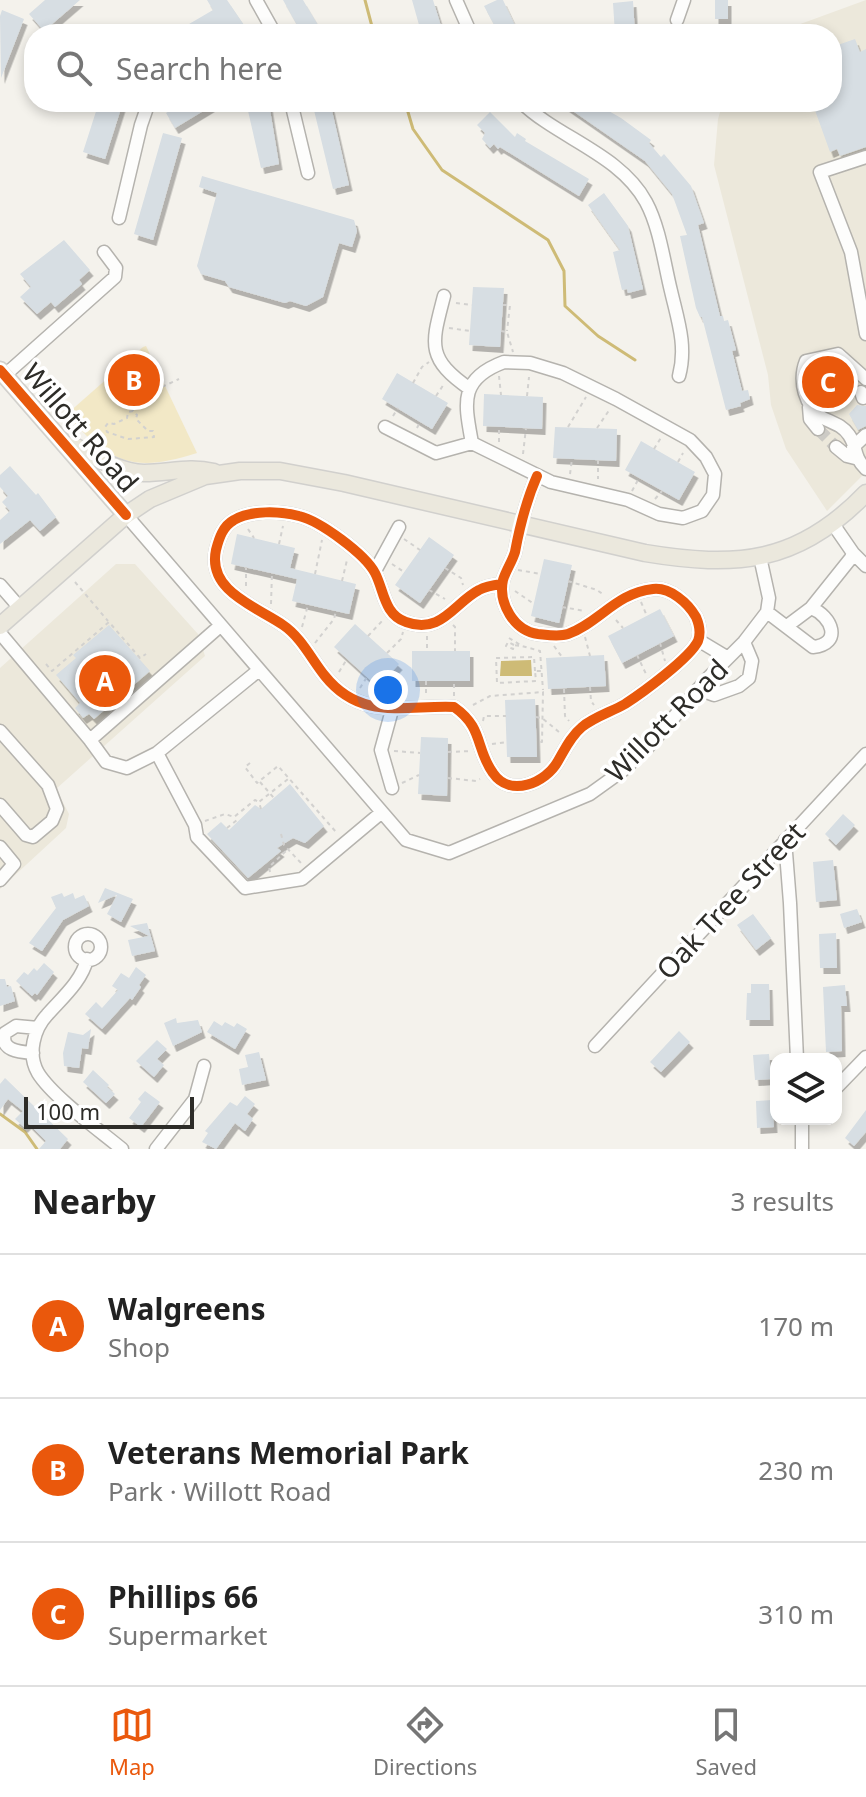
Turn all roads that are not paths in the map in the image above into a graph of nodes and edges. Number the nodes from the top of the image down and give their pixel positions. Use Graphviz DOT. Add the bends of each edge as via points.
graph roads {
  1 [pos="256,0"];
  2 [pos="456,0"];
  3 [pos="684,0"];
  4 [pos="677,20"];
  5 [pos="269,24"];
  6 [pos="467,24"];
  7 [pos="146,112"];
  8 [pos="293,112"];
  9 [pos="532,112"];
  10 [pos="866,157"];
  11 [pos="308,173"];
  12 [pos="119,218"];
  13 [pos="104,252"];
  14 [pos="866,267"];
  15 [pos="852,269"];
  16 [pos="443,298"];
  17 [pos="866,334"];
  18 [pos="3,372"];
  19 [pos="679,376"];
  20 [pos="470,389"];
  21 [pos="863,390"];
  22 [pos="809,407"];
  23 [pos="385,427"];
  24 [pos="818,429"];
  25 [pos="866,435"];
  26 [pos="63,441"];
  27 [pos="472,443"];
  28 [pos="836,447"];
  29 [pos="854,452"];
  30 [pos="866,469"];
  31 [pos="223,473"];
  32 [pos="537,476"];
  33 [pos="866,493"];
  34 [pos="126,515"];
  35 [pos="833,524"];
  36 [pos="520,525"];
  37 [pos="397,530"];
  38 [pos="860,552"];
  39 [pos="760,557"];
  40 [pos="866,566"];
  41 [pos="375,571"];
  42 [pos="502,584"];
  43 [pos="0,585"];
  44 [pos="20,608"];
  45 [pos="811,608"];
  46 [pos="767,612"];
  47 [pos="0,626"];
  48 [pos="220,626"];
  49 [pos="787,626"];
  50 [pos="0,633"];
  51 [pos="698,640"];
  52 [pos="744,642"];
  53 [pos="728,658"];
  54 [pos="259,670"];
  55 [pos="698,689"];
  56 [pos="392,710"];
  57 [pos="0,731"];
  58 [pos="90,740"];
  59 [pos="157,753"];
  60 [pos="866,754"];
  61 [pos="392,788"];
  62 [pos="0,805"];
  63 [pos="382,812"];
  64 [pos="785,840"];
  65 [pos="0,847"];
  66 [pos="0,880"];
  67 [pos="87,959"];
  68 [pos="38,1028"];
  69 [pos="595,1046"];
  70 [pos="33,1053"];
  71 [pos="797,1053"];
  72 [pos="866,1057"];
  73 [pos="204,1066"];
  74 [pos="842,1082"];
  75 [pos="803,1125"];
  76 [pos="122,1149"];
  77 [pos="156,1149"];
  78 [pos="802,1149"];
  1 -- 5 [label="street"];
  2 -- 6 [label="street"];
  3 -- 4 [label="street"];
  7 -- 12 [label="street"];
  8 -- 11 [label="street"];
  9 -- 19 [label="street" via="627,176 646,202 682,338"];
  10 -- 15 [label="street" via="820,172 851,252"];
  13 -- 18 [label="street" via="116,268 115,277"];
  14 -- 15 [label="street"];
  15 -- 17 [label="street"];
  16 -- 20 [label="street" via="433,338 438,356 451,376"];
  18 -- 26 [label="main road, Willott Road"];
  20 -- 27 [label="street" via="465,405"];
  20 -- 32 [label="street" via="498,364 530,363 563,373 690,440 715,474 713,495 702,511 683,518"];
  21 -- 22 [label="street" via="838,354 806,361"];
  22 -- 24 [label="street"];
  22 -- 29 [label="street" via="835,421 850,437"];
  23 -- 27 [label="street" via="436,453"];
  25 -- 29 [label="street"];
  26 -- 31 [label="main road" via="131,471 193,468"];
  26 -- 34 [label="main road, Willott Road"];
  27 -- 32 [label="street"];
  28 -- 29 [label="street" via="847,456"];
  29 -- 30 [label="street"];
  31 -- 34 [label="main road" via="180,485"];
  31 -- 36 [label="main road" via="280,471"];
  32 -- 36 [label="street"];
  33 -- 35 [label="main road"];
  34 -- 44 [label="main road"];
  34 -- 48 [label="street, Willott Road"];
  35 -- 38 [label="street"];
  35 -- 39 [label="main road"];
  36 -- 39 [label="main road" via="691,561"];
  36 -- 42 [label="street"];
  37 -- 41 [label="street"];
  38 -- 40 [label="street"];
  38 -- 45 [label="street"];
  39 -- 46 [label="street"];
  41 -- 42 [label="street" via="390,611 406,622 436,623 477,590"];
  41 -- 56 [label="street" via="356,551 300,516 263,513 241,515 226,525 214,558 231,593 297,637 331,684 372,708"];
  42 -- 51 [label="street" via="507,611 530,633 565,636 636,592 656,588 673,593 695,617"];
  43 -- 44 [label="street"];
  44 -- 47 [label="main road"];
  45 -- 49 [label="street"];
  45 -- 49 [label="street" via="831,623 831,639 813,647"];
  46 -- 49 [label="street"];
  46 -- 52 [label="street, Willott Road"];
  48 -- 54 [label="street, Willott Road"];
  48 -- 58 [label="street"];
  50 -- 58 [label="street"];
  51 -- 53 [label="street"];
  51 -- 56 [label="street" via="651,685 574,735 554,769 524,786 509,784 491,772 480,741 454,707"];
  52 -- 53 [label="street, Willott Road"];
  52 -- 55 [label="street" via="752,661 749,678 714,695"];
  53 -- 55 [label="street, Willott Road"];
  54 -- 59 [label="street"];
  54 -- 63 [label="street, Willott Road"];
  55 -- 63 [label="street, Willott Road" via="647,748 590,794 449,853 406,840"];
  56 -- 61 [label="street" via="381,750"];
  57 -- 62 [label="street" via="48,785 57,809 52,821 33,837"];
  58 -- 59 [label="street" via="106,762 127,768"];
  59 -- 63 [label="street" via="197,837 245,888 302,879"];
  60 -- 64 [label="street, Oak Tree Street"];
  64 -- 69 [label="street, Oak Tree Street"];
  64 -- 71 [label="street"];
  65 -- 66 [label="street" via="14,864"];
  67 -- 68 [label="street" via="84,972"];
  68 -- 70 [label="street"];
  68 -- 70 [label="street" via="16,1026 5,1033 6,1044 15,1052"];
  70 -- 76 [label="street" via="39,1074 55,1092"];
  72 -- 74 [label="street"];
  73 -- 77 [label="street" via="195,1099"];
  75 -- 78 [label="street"];
}
